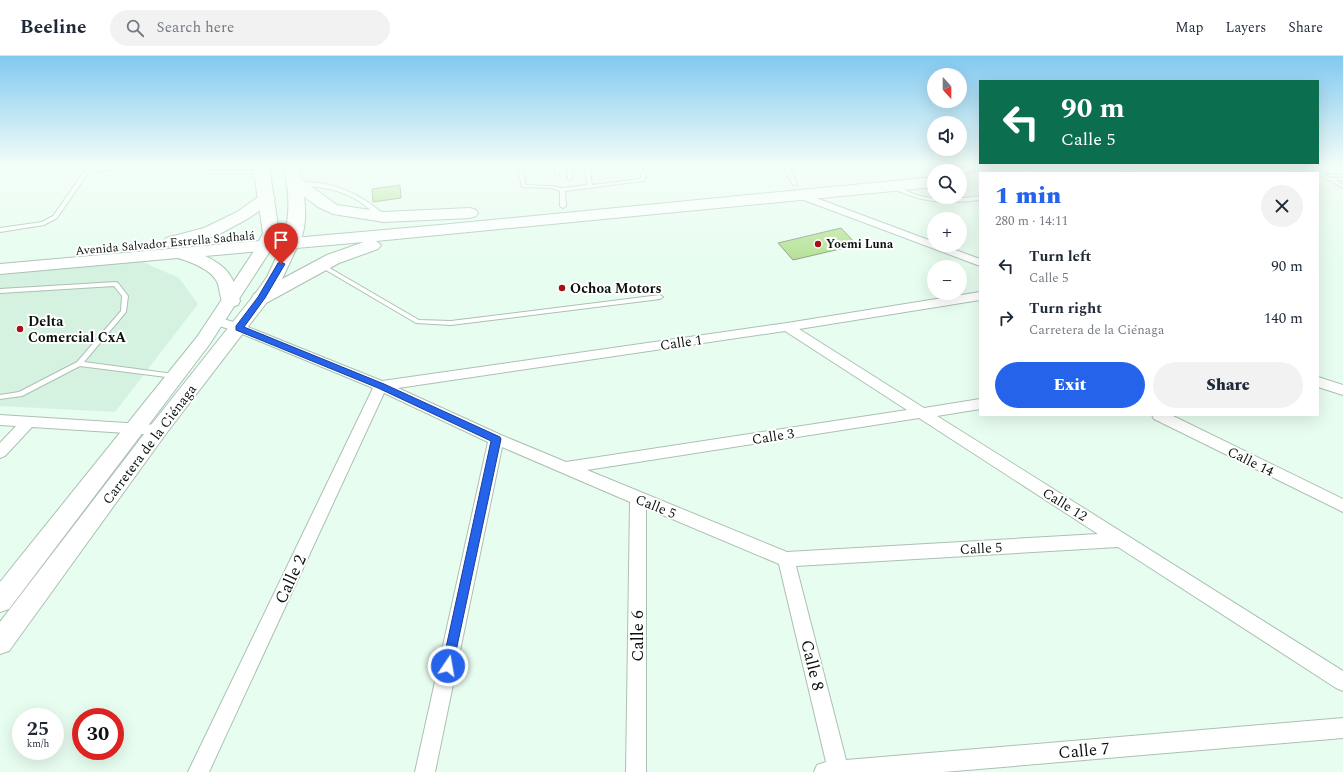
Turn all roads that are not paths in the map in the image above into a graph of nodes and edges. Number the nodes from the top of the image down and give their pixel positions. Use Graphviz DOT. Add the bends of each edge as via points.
graph roads {
  1 [pos="67,199"];
  2 [pos="265,199"];
  3 [pos="267,199"];
  4 [pos="295,199"];
  5 [pos="318,199"];
  6 [pos="563,199"];
  7 [pos="654,199"];
  8 [pos="707,199"];
  9 [pos="824,199"];
  10 [pos="926,199"];
  11 [pos="963,199"];
  12 [pos="563,206"];
  13 [pos="498,212"];
  14 [pos="0,230"];
  15 [pos="440,230"];
  16 [pos="293,237"];
  17 [pos="269,239"];
  18 [pos="175,248"];
  19 [pos="0,258"];
  20 [pos="979,263"];
  21 [pos="321,265"];
  22 [pos="0,269"];
  23 [pos="0,291"];
  24 [pos="979,296"];
  25 [pos="660,297"];
  26 [pos="262,298"];
  27 [pos="231,301"];
  28 [pos="217,321"];
  29 [pos="787,327"];
  30 [pos="239,328"];
  31 [pos="80,364"];
  32 [pos="174,376"];
  33 [pos="1319,382"];
  34 [pos="381,386"];
  35 [pos="1343,390"];
  36 [pos="0,397"];
  37 [pos="979,404"];
  38 [pos="921,413"];
  39 [pos="1161,416"];
  40 [pos="0,420"];
  41 [pos="28,422"];
  42 [pos="134,428"];
  43 [pos="158,430"];
  44 [pos="496,439"];
  45 [pos="0,452"];
  46 [pos="565,468"];
  47 [pos="638,499"];
  48 [pos="1343,506"];
  49 [pos="1122,540"];
  50 [pos="786,559"];
  51 [pos="0,601"];
  52 [pos="0,642"];
  53 [pos="1343,682"];
  54 [pos="1343,728"];
  55 [pos="834,771"];
  56 [pos="198,772"];
  57 [pos="425,772"];
  58 [pos="636,772"];
  1 -- 14 [label="lane" via="55,217 44,223"];
  2 -- 18 [label="main road" via="243,215"];
  3 -- 17 [label="main road"];
  4 -- 16 [label="main road"];
  5 -- 13 [label="main road" via="333,209 384,217"];
  6 -- 12 [label="lane"];
  7 -- 12 [label="main road"];
  8 -- 15 [label="main road"];
  9 -- 20 [label="street"];
  10 -- 11 [label="lane"];
  12 -- 13 [label="main road"];
  13 -- 16 [label="main road, Avenida Salvador Estrella Sadhalá"];
  15 -- 16 [label="main road, Avenida Salvador Estrella Sadhalá"];
  15 -- 21 [label="main road" via="372,245 342,254"];
  16 -- 17 [label="main road, Avenida Salvador Estrella Sadhalá"];
  16 -- 26 [label="street, Carretera de la Ciénaga"];
  17 -- 18 [label="main road, Avenida Salvador Estrella Sadhalá"];
  17 -- 27 [label="street, Carretera de la Ciénaga"];
  18 -- 19 [label="main road, Avenida Salvador Estrella Sadhalá"];
  18 -- 22 [label="main road, Avenida Salvador Estrella Sadhalá"];
  18 -- 27 [label="main road" via="204,262 224,279"];
  21 -- 25 [label="lane" via="418,322 451,323"];
  21 -- 26 [label="main road"];
  23 -- 31 [label="lane" via="116,284 125,296 124,311"];
  24 -- 29 [label="street, Calle 1"];
  26 -- 30 [label="street, Carretera de la Ciénaga"];
  27 -- 28 [label="street, Carretera de la Ciénaga"];
  28 -- 30 [label="street, Calle 5"];
  28 -- 32 [label="street, Carretera de la Ciénaga"];
  29 -- 34 [label="street, Calle 1"];
  29 -- 38 [label="street, Calle 12"];
  30 -- 34 [label="street, Calle 5"];
  30 -- 43 [label="street, Carretera de la Ciénaga"];
  31 -- 32 [label="lane"];
  31 -- 36 [label="lane" via="20,394"];
  32 -- 42 [label="street, Carretera de la Ciénaga"];
  33 -- 35 [label="street"];
  34 -- 44 [label="street, Calle 5"];
  34 -- 56 [label="street, Calle 2"];
  37 -- 38 [label="street, Calle 3"];
  38 -- 46 [label="street, Calle 3"];
  38 -- 49 [label="street, Calle 12"];
  39 -- 48 [label="street, Calle 14"];
  40 -- 41 [label="street"];
  41 -- 42 [label="street"];
  41 -- 45 [label="street"];
  42 -- 43 [label="street"];
  42 -- 51 [label="street, Carretera de la Ciénaga"];
  43 -- 52 [label="street, Carretera de la Ciénaga"];
  44 -- 46 [label="street, Calle 5"];
  44 -- 57 [label="street"];
  46 -- 47 [label="street, Calle 5"];
  47 -- 50 [label="street, Calle 5"];
  47 -- 58 [label="street, Calle 6"];
  49 -- 50 [label="street, Calle 5"];
  49 -- 53 [label="street, Calle 12"];
  50 -- 55 [label="street, Calle 8"];
  54 -- 55 [label="street, Calle 7"];
}
